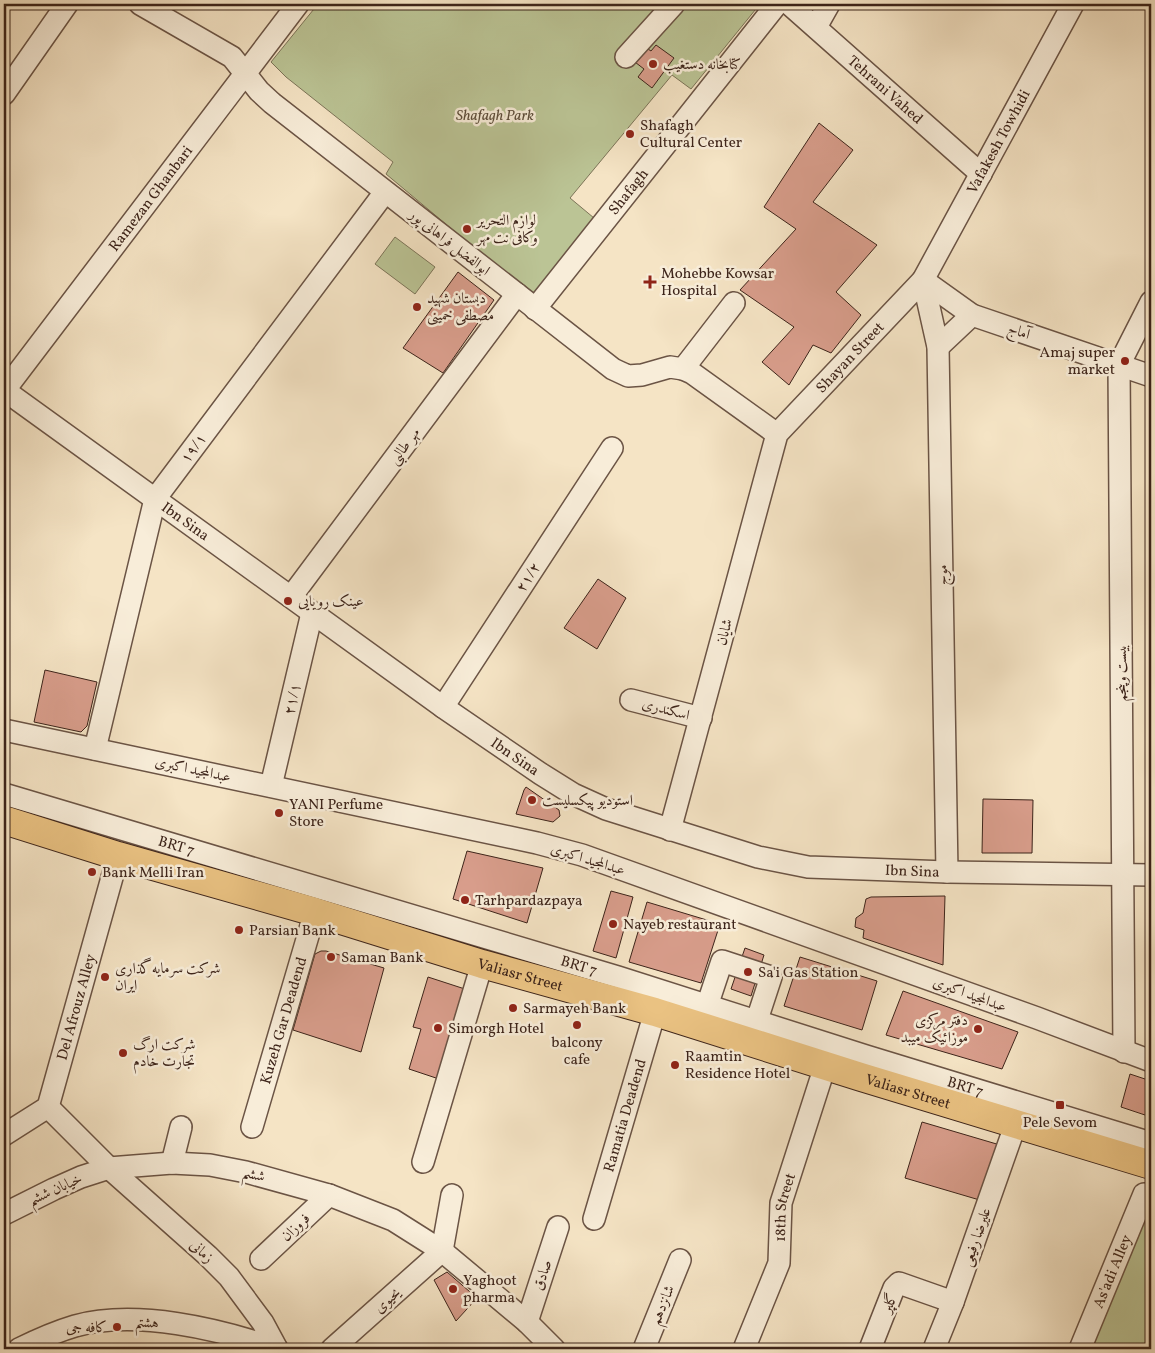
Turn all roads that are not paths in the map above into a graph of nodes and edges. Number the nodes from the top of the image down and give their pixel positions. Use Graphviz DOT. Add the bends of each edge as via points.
graph roads {
  1 [pos="67,4"];
  2 [pos="140,4"];
  3 [pos="298,4"];
  4 [pos="674,4"];
  5 [pos="777,4"];
  6 [pos="789,4"];
  7 [pos="829,4"];
  8 [pos="1072,4"];
  9 [pos="816,27"];
  10 [pos="626,57"];
  11 [pos="244,73"];
  12 [pos="4,94"];
  13 [pos="981,174"];
  14 [pos="385,192"];
  15 [pos="923,280"];
  16 [pos="517,294"];
  17 [pos="1151,302"];
  18 [pos="734,303"];
  19 [pos="535,309"];
  20 [pos="972,314"];
  21 [pos="938,347"];
  22 [pos="1119,365"];
  23 [pos="683,368"];
  24 [pos="1151,376"];
  25 [pos="4,391"];
  26 [pos="777,434"];
  27 [pos="612,448"];
  28 [pos="155,499"];
  29 [pos="291,597"];
  30 [pos="312,613"];
  31 [pos="631,700"];
  32 [pos="443,707"];
  33 [pos="701,718"];
  34 [pos="4,730"];
  35 [pos="95,749"];
  36 [pos="271,786"];
  37 [pos="4,794"];
  38 [pos="4,820"];
  39 [pos="670,830"];
  40 [pos="118,856"];
  41 [pos="947,872"];
  42 [pos="1122,875"];
  43 [pos="1151,875"];
  44 [pos="314,912"];
  45 [pos="482,964"];
  46 [pos="655,1012"];
  47 [pos="704,1016"];
  48 [pos="754,1032"];
  49 [pos="1124,1052"];
  50 [pos="1151,1062"];
  51 [pos="825,1066"];
  52 [pos="48,1107"];
  53 [pos="1016,1123"];
  54 [pos="181,1127"];
  55 [pos="252,1127"];
  56 [pos="4,1135"];
  57 [pos="1151,1143"];
  58 [pos="423,1162"];
  59 [pos="172,1163"];
  60 [pos="1151,1165"];
  61 [pos="109,1168"];
  62 [pos="1144,1194"];
  63 [pos="329,1195"];
  64 [pos="452,1195"];
  65 [pos="4,1214"];
  66 [pos="594,1219"];
  67 [pos="558,1227"];
  68 [pos="442,1251"];
  69 [pos="261,1258"];
  70 [pos="680,1260"];
  71 [pos="953,1302"];
  72 [pos="527,1322"];
  73 [pos="237,1336"];
  74 [pos="19,1349"];
  75 [pos="211,1349"];
  76 [pos="277,1349"];
  77 [pos="332,1349"];
  78 [pos="554,1349"];
  79 [pos="644,1349"];
  80 [pos="744,1349"];
  81 [pos="870,1349"];
  82 [pos="934,1349"];
  83 [pos="1080,1349"];
  1 -- 12 [label="street"];
  2 -- 11 [label="street, ابوالفضل فراهانی پور" via="232,57"];
  3 -- 11 [label="street, Ramezan Ghanbari"];
  4 -- 10 [label="street"];
  5 -- 19 [label="street, Shafagh"];
  6 -- 9 [label="street, Tehrani Vahed"];
  7 -- 9 [label="street"];
  8 -- 13 [label="street, Vafakesh Towhidi"];
  9 -- 13 [label="street, Tehrani Vahed"];
  11 -- 14 [label="street, ابوالفضل فراهانی پور" via="272,103"];
  11 -- 25 [label="street, Ramezan Ghanbari"];
  13 -- 15 [label="street, Vafakesh Towhidi"];
  14 -- 16 [label="street, ابوالفضل فراهانی پور"];
  14 -- 28 [label="street, ۱۹/۱"];
  15 -- 20 [label="street, آماج"];
  15 -- 21 [label="street, موج"];
  15 -- 26 [label="street, Shayan Street"];
  16 -- 19 [label="street, ابوالفضل فراهانی پور"];
  16 -- 29 [label="street, مهر طالبی"];
  17 -- 22 [label="street, بیست وپنجم"];
  18 -- 23 [label="street"];
  19 -- 23 [label="street, ابوالفضل فراهانی پور" via="613,369 628,376 670,366"];
  20 -- 21 [label="street"];
  20 -- 22 [label="street, آماج"];
  21 -- 41 [label="street, موج"];
  22 -- 24 [label="street, آماج"];
  22 -- 42 [label="street, بیست وپنجم"];
  23 -- 26 [label="street"];
  25 -- 28 [label="street, Ibn Sina"];
  26 -- 33 [label="street, شایان"];
  27 -- 32 [label="street, ۲۱/۲"];
  28 -- 29 [label="street, Ibn Sina"];
  28 -- 35 [label="street, ۱۹/۱"];
  29 -- 30 [label="street, Ibn Sina"];
  30 -- 32 [label="street, Ibn Sina"];
  30 -- 36 [label="street, ۲۱/۱"];
  31 -- 33 [label="street, اسکندری"];
  32 -- 39 [label="street, Ibn Sina" via="573,794 606,809"];
  33 -- 39 [label="street, شایان"];
  34 -- 35 [label="street, عبدالمجید اکبری"];
  35 -- 36 [label="street, عبدالمجید اکبری"];
  36 -- 49 [label="street, عبدالمجید اکبری" via="582,855"];
  37 -- 47 [label="street, BRT 7"];
  38 -- 40 [label="main road, Valiasr Street"];
  39 -- 41 [label="street, Ibn Sina" via="758,857 808,867"];
  40 -- 44 [label="main road, Valiasr Street"];
  40 -- 52 [label="street, Del Afrouz Alley"];
  41 -- 42 [label="street, Ibn Sina"];
  42 -- 43 [label="street, Ibn Sina"];
  42 -- 49 [label="street, بیست وپنجم"];
  44 -- 45 [label="main road, Valiasr Street"];
  44 -- 55 [label="street, Kuzeh Gar Deadend"];
  45 -- 46 [label="main road, Valiasr Street"];
  45 -- 58 [label="street"];
  46 -- 47 [label="main road, Valiasr Street"];
  46 -- 66 [label="street, Ramatia Deadend"];
  47 -- 48 [label="main road, Valiasr Street"];
  47 -- 48 [label="street" via="722,961 772,977"];
  48 -- 51 [label="main road, Valiasr Street"];
  48 -- 57 [label="street, BRT 7"];
  49 -- 50 [label="street, عبدالمجید اکبری"];
  51 -- 53 [label="main road, Valiasr Street"];
  51 -- 80 [label="street, 18th Street" via="781,1203 779,1263"];
  52 -- 56 [label="street"];
  52 -- 61 [label="street, زمانی"];
  53 -- 60 [label="main road, Valiasr Street"];
  53 -- 71 [label="street, علیرضا رفیعی"];
  54 -- 59 [label="street"];
  59 -- 61 [label="street, ششم"];
  59 -- 63 [label="street, ششم" via="210,1165 246,1172"];
  61 -- 65 [label="street, خیابان ششم" via="81,1177"];
  61 -- 76 [label="street, زمانی" via="229,1277"];
  62 -- 83 [label="street, As'adi Alley"];
  63 -- 68 [label="street, ششم" via="393,1220"];
  63 -- 69 [label="street, فروزان"];
  64 -- 68 [label="street"];
  67 -- 72 [label="street, صادق"];
  68 -- 72 [label="street, ششم"];
  68 -- 77 [label="street, یحیوی"];
  70 -- 79 [label="street, شانزدهم"];
  71 -- 81 [label="street, گلپر" via="899,1283 894,1288"];
  71 -- 82 [label="street, علیرضا رفیعی"];
  72 -- 78 [label="street, ششم"];
  73 -- 74 [label="street, هشتم" via="149,1320 112,1320 47,1335"];
  73 -- 75 [label="street"];
  73 -- 76 [label="street, هشتم"];
}
